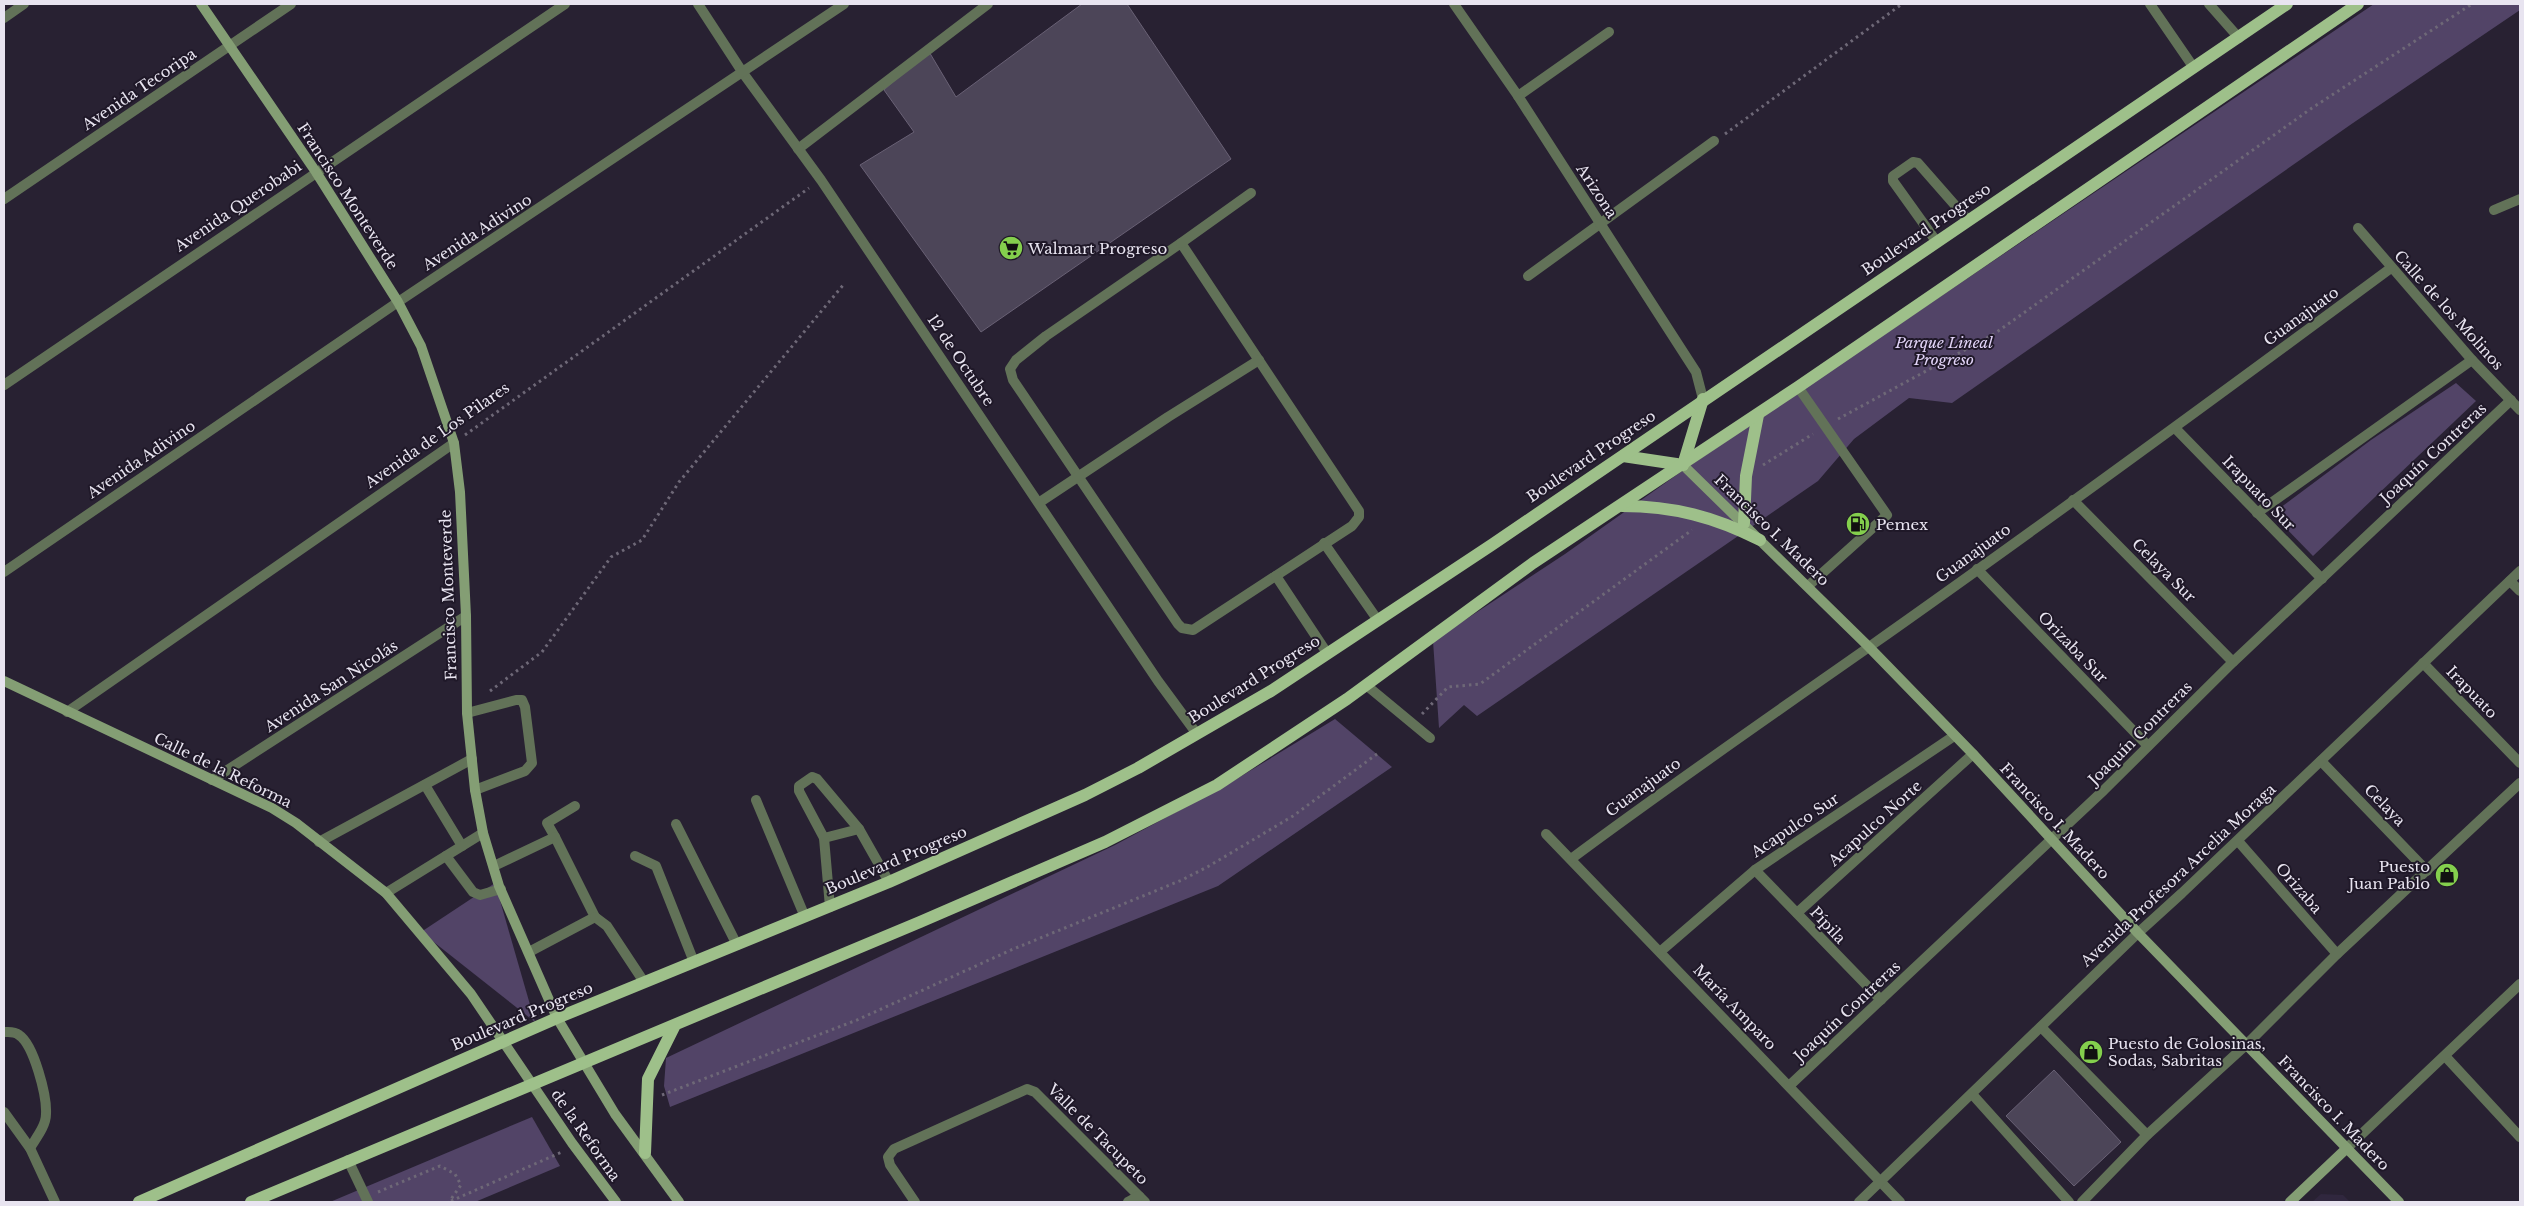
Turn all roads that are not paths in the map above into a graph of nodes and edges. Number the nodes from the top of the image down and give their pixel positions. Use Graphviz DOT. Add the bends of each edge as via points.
graph roads {
  1 [pos="24,4"];
  2 [pos="202,4"];
  3 [pos="291,4"];
  4 [pos="565,4"];
  5 [pos="698,4"];
  6 [pos="844,4"];
  7 [pos="988,4"];
  8 [pos="1454,4"];
  9 [pos="2150,4"];
  10 [pos="2209,4"];
  11 [pos="2287,4"];
  12 [pos="2358,4"];
  13 [pos="4,18"];
  14 [pos="1608,32"];
  15 [pos="2239,38"];
  16 [pos="230,46"];
  17 [pos="2194,68"];
  18 [pos="743,73"];
  19 [pos="1518,96"];
  20 [pos="1714,142"];
  21 [pos="798,149"];
  22 [pos="316,172"];
  23 [pos="1251,193"];
  24 [pos="4,199"];
  25 [pos="2520,200"];
  26 [pos="2494,210"];
  27 [pos="1968,220"];
  28 [pos="1601,225"];
  29 [pos="2358,228"];
  30 [pos="1936,241"];
  31 [pos="1181,243"];
  32 [pos="2391,268"];
  33 [pos="1528,276"];
  34 [pos="398,302"];
  35 [pos="1259,360"];
  36 [pos="2472,360"];
  37 [pos="4,385"];
  38 [pos="1798,388"];
  39 [pos="1703,399"];
  40 [pos="2511,400"];
  41 [pos="2520,410"];
  42 [pos="1758,415"];
  43 [pos="2175,428"];
  44 [pos="454,442"];
  45 [pos="1623,456"];
  46 [pos="1683,464"];
  47 [pos="1079,476"];
  48 [pos="2073,500"];
  49 [pos="1040,502"];
  50 [pos="1622,506"];
  51 [pos="2258,513"];
  52 [pos="1744,523"];
  53 [pos="1760,540"];
  54 [pos="1324,543"];
  55 [pos="1977,568"];
  56 [pos="4,572"];
  57 [pos="2520,572"];
  58 [pos="1276,576"];
  59 [pos="2322,579"];
  60 [pos="2510,581"];
  61 [pos="1808,586"];
  62 [pos="2520,591"];
  63 [pos="466,616"];
  64 [pos="1378,619"];
  65 [pos="1869,647"];
  66 [pos="1327,653"];
  67 [pos="2233,662"];
  68 [pos="2423,663"];
  69 [pos="4,680"];
  70 [pos="1366,685"];
  71 [pos="68,712"];
  72 [pos="467,713"];
  73 [pos="1197,734"];
  74 [pos="1954,736"];
  75 [pos="1430,738"];
  76 [pos="2148,746"];
  77 [pos="1973,754"];
  78 [pos="472,759"];
  79 [pos="2321,761"];
  80 [pos="2520,763"];
  81 [pos="212,780"];
  82 [pos="425,784"];
  83 [pos="2520,784"];
  84 [pos="475,790"];
  85 [pos="756,800"];
  86 [pos="574,806"];
  87 [pos="676,824"];
  88 [pos="859,829"];
  89 [pos="483,833"];
  90 [pos="1546,834"];
  91 [pos="555,837"];
  92 [pos="824,838"];
  93 [pos="2052,839"];
  94 [pos="2238,841"];
  95 [pos="320,842"];
  96 [pos="462,846"];
  97 [pos="446,856"];
  98 [pos="635,856"];
  99 [pos="1571,859"];
  100 [pos="494,866"];
  101 [pos="1755,870"];
  102 [pos="2427,871"];
  103 [pos="889,882"];
  104 [pos="501,889"];
  105 [pos="386,893"];
  106 [pos="830,907"];
  107 [pos="1797,914"];
  108 [pos="595,917"];
  109 [pos="804,917"];
  110 [pos="2138,933"];
  111 [pos="737,944"];
  112 [pos="1661,951"];
  113 [pos="528,952"];
  114 [pos="2337,954"];
  115 [pos="694,962"];
  116 [pos="644,982"];
  117 [pos="2520,984"];
  118 [pos="1880,1000"];
  119 [pos="557,1018"];
  120 [pos="674,1026"];
  121 [pos="2040,1027"];
  122 [pos="4,1032"];
  123 [pos="504,1041"];
  124 [pos="2247,1044"];
  125 [pos="2445,1056"];
  126 [pos="585,1064"];
  127 [pos="533,1086"];
  128 [pos="1789,1086"];
  129 [pos="1972,1094"];
  130 [pos="4,1112"];
  131 [pos="2147,1136"];
  132 [pos="2520,1137"];
  133 [pos="30,1148"];
  134 [pos="2347,1148"];
  135 [pos="645,1153"];
  136 [pos="348,1160"];
  137 [pos="1881,1183"];
  138 [pos="1142,1199"];
  139 [pos="367,1200"];
  140 [pos="55,1202"];
  141 [pos="139,1202"];
  142 [pos="251,1202"];
  143 [pos="616,1202"];
  144 [pos="679,1202"];
  145 [pos="915,1202"];
  146 [pos="1128,1202"];
  147 [pos="1859,1202"];
  148 [pos="1900,1202"];
  149 [pos="2069,1202"];
  150 [pos="2082,1202"];
  151 [pos="2290,1202"];
  152 [pos="2398,1202"];
  1 -- 13 [label="street"];
  2 -- 16 [label="main road, Francisco Monteverde"];
  3 -- 16 [label="street, Avenida Tecoripa"];
  4 -- 22 [label="street, Avenida Querobabi"];
  5 -- 18 [label="street, 12 de Octubre"];
  6 -- 18 [label="street, Avenida Adivino"];
  7 -- 21 [label="street"];
  8 -- 19 [label="street, Arizona"];
  9 -- 17 [label="street"];
  10 -- 15 [label="street"];
  11 -- 15 [label="main road, Boulevard Progreso"];
  12 -- 38 [label="main road"];
  14 -- 19 [label="street"];
  15 -- 17 [label="main road, Boulevard Progreso"];
  16 -- 22 [label="main road, Francisco Monteverde"];
  16 -- 24 [label="street, Avenida Tecoripa"];
  17 -- 27 [label="main road, Boulevard Progreso"];
  18 -- 21 [label="street, 12 de Octubre"];
  18 -- 34 [label="street, Avenida Adivino"];
  19 -- 28 [label="street, Arizona"];
  20 -- 28 [label="street"];
  21 -- 49 [label="street, 12 de Octubre"];
  22 -- 34 [label="main road, Francisco Monteverde"];
  22 -- 37 [label="street, Avenida Querobabi"];
  23 -- 31 [label="street"];
  25 -- 26 [label="street"];
  27 -- 30 [label="main road, Boulevard Progreso"];
  27 -- 30 [label="street" via="1918,163 1913,162 1893,176 1893,181"];
  28 -- 33 [label="street"];
  28 -- 39 [label="street, Arizona" via="1696,372"];
  29 -- 32 [label="street, Calle de los Molinos"];
  30 -- 39 [label="main road, Boulevard Progreso"];
  31 -- 35 [label="street"];
  31 -- 47 [label="street" via="1046,336 1016,360 1010,369 1013,380"];
  32 -- 36 [label="street, Calle de los Molinos"];
  32 -- 43 [label="street, Guanajuato"];
  34 -- 44 [label="main road, Francisco Monteverde" via="421,346"];
  34 -- 56 [label="street, Avenida Adivino"];
  35 -- 47 [label="street"];
  35 -- 54 [label="street" via="1359,511 1359,517 1352,526"];
  36 -- 40 [label="street, Calle de los Molinos"];
  36 -- 51 [label="street"];
  38 -- 42 [label="main road"];
  38 -- 61 [label="street" via="1887,515"];
  39 -- 45 [label="main road, Boulevard Progreso"];
  39 -- 46 [label="main road"];
  40 -- 41 [label="street, Calle de los Molinos"];
  40 -- 59 [label="street, Joaquín Contreras"];
  42 -- 46 [label="main road"];
  42 -- 52 [label="main road" via="1746,476"];
  43 -- 48 [label="street, Guanajuato"];
  43 -- 51 [label="street, Irapuato Sur"];
  44 -- 63 [label="main road, Francisco Monteverde" via="460,492"];
  44 -- 71 [label="street, Avenida de Los Pilares"];
  45 -- 46 [label="main road"];
  45 -- 64 [label="main road, Boulevard Progreso"];
  46 -- 50 [label="main road"];
  46 -- 52 [label="main road, Francisco I. Madero"];
  47 -- 49 [label="street"];
  47 -- 58 [label="street" via="1182,628 1198,628"];
  48 -- 55 [label="street, Guanajuato"];
  48 -- 67 [label="street, Celaya Sur"];
  49 -- 73 [label="street, 12 de Octubre" via="1158,681"];
  50 -- 53 [label="main road" via="1650,506 1698,514"];
  50 -- 70 [label="main road" via="1495,590"];
  51 -- 59 [label="street, Irapuato Sur"];
  52 -- 53 [label="main road, Francisco I. Madero"];
  53 -- 61 [label="main road, Francisco I. Madero"];
  54 -- 58 [label="street"];
  54 -- 64 [label="street"];
  55 -- 65 [label="street, Guanajuato"];
  55 -- 76 [label="street, Orizaba Sur"];
  57 -- 60 [label="street, Avenida Profesora Arcelia Moraga"];
  58 -- 66 [label="street"];
  59 -- 67 [label="street, Joaquín Contreras"];
  60 -- 62 [label="street"];
  60 -- 68 [label="street, Avenida Profesora Arcelia Moraga"];
  61 -- 65 [label="main road, Francisco I. Madero"];
  63 -- 72 [label="main road, Francisco Monteverde"];
  63 -- 81 [label="street, Avenida San Nicolás"];
  64 -- 66 [label="main road, Boulevard Progreso"];
  65 -- 74 [label="main road, Francisco I. Madero"];
  65 -- 99 [label="street, Guanajuato" via="1746,731"];
  66 -- 73 [label="main road, Boulevard Progreso" via="1271,691"];
  67 -- 76 [label="street, Joaquín Contreras"];
  68 -- 79 [label="street, Avenida Profesora Arcelia Moraga"];
  68 -- 80 [label="street, Irapuato"];
  69 -- 71 [label="main road, Calle de la Reforma"];
  70 -- 75 [label="street"];
  70 -- 120 [label="main road" via="1263,756 1165,813 1096,846"];
  71 -- 81 [label="main road, Calle de la Reforma"];
  72 -- 78 [label="main road, Francisco Monteverde"];
  72 -- 84 [label="street" via="522,700 532,763 525,771"];
  73 -- 103 [label="main road, Boulevard Progreso" via="1086,795"];
  74 -- 77 [label="main road, Francisco I. Madero"];
  74 -- 101 [label="street, Acapulco Sur"];
  76 -- 93 [label="street, Joaquín Contreras"];
  77 -- 93 [label="main road, Francisco I. Madero"];
  77 -- 107 [label="street, Acapulco Norte"];
  78 -- 82 [label="street"];
  78 -- 84 [label="main road, Francisco Monteverde"];
  79 -- 94 [label="street, Avenida Profesora Arcelia Moraga"];
  79 -- 102 [label="street, Celaya"];
  81 -- 95 [label="main road, Calle de la Reforma" via="272,808"];
  82 -- 95 [label="street"];
  82 -- 96 [label="street"];
  83 -- 102 [label="street"];
  84 -- 89 [label="main road, Francisco Monteverde"];
  85 -- 109 [label="street"];
  86 -- 91 [label="street" via="547,823"];
  87 -- 111 [label="street"];
  88 -- 92 [label="street"];
  88 -- 92 [label="street" via="812,777 799,786 799,791"];
  88 -- 103 [label="street"];
  89 -- 96 [label="street"];
  89 -- 100 [label="main road, Francisco Monteverde"];
  90 -- 99 [label="street, María Amparo"];
  91 -- 100 [label="street"];
  91 -- 108 [label="street"];
  92 -- 106 [label="street"];
  93 -- 110 [label="main road, Francisco I. Madero"];
  93 -- 118 [label="street, Joaquín Contreras"];
  94 -- 110 [label="street, Avenida Profesora Arcelia Moraga"];
  94 -- 114 [label="street, Orizaba"];
  95 -- 105 [label="main road, Calle de la Reforma"];
  96 -- 97 [label="street"];
  97 -- 104 [label="street" via="473,892 480,896"];
  97 -- 105 [label="street"];
  98 -- 115 [label="street" via="656,866"];
  99 -- 112 [label="street, María Amparo"];
  100 -- 104 [label="main road, Francisco Monteverde"];
  101 -- 107 [label="street, Pípila"];
  101 -- 112 [label="street, Acapulco Sur"];
  102 -- 114 [label="street"];
  103 -- 106 [label="main road, Boulevard Progreso"];
  104 -- 113 [label="main road, Francisco Monteverde"];
  105 -- 123 [label="main road, Calle de la Reforma" via="454,972"];
  106 -- 109 [label="main road, Boulevard Progreso"];
  107 -- 118 [label="street, Pípila"];
  108 -- 113 [label="street"];
  108 -- 116 [label="street" via="607,926"];
  109 -- 111 [label="main road, Boulevard Progreso"];
  110 -- 121 [label="street, Avenida Profesora Arcelia Moraga"];
  110 -- 124 [label="main road, Francisco I. Madero"];
  111 -- 115 [label="main road, Boulevard Progreso"];
  112 -- 128 [label="street, María Amparo"];
  113 -- 119 [label="main road, Francisco Monteverde"];
  114 -- 124 [label="street"];
  115 -- 116 [label="main road, Boulevard Progreso"];
  116 -- 119 [label="main road, Boulevard Progreso"];
  117 -- 125 [label="street"];
  118 -- 128 [label="street, Joaquín Contreras"];
  119 -- 123 [label="main road, Boulevard Progreso"];
  119 -- 126 [label="main road, Francisco Monteverde"];
  120 -- 126 [label="main road"];
  120 -- 135 [label="main road" via="648,1079"];
  121 -- 129 [label="street, Avenida Profesora Arcelia Moraga"];
  121 -- 131 [label="street"];
  122 -- 133 [label="street" via="20,1035 28,1047 45,1093 46,1115"];
  123 -- 127 [label="main road, Calle de la Reforma"];
  123 -- 141 [label="main road, Boulevard Progreso"];
  124 -- 131 [label="street"];
  124 -- 134 [label="main road, Francisco I. Madero"];
  125 -- 132 [label="street"];
  125 -- 134 [label="street"];
  126 -- 127 [label="main road"];
  126 -- 135 [label="main road, Francisco Monteverde"];
  127 -- 136 [label="main road"];
  127 -- 143 [label="main road, de la Reforma"];
  128 -- 137 [label="street, María Amparo"];
  129 -- 137 [label="street, Avenida Profesora Arcelia Moraga"];
  129 -- 149 [label="street"];
  130 -- 133 [label="street"];
  131 -- 150 [label="street"];
  133 -- 140 [label="street"];
  134 -- 151 [label="main road"];
  134 -- 152 [label="main road, Francisco I. Madero"];
  135 -- 144 [label="main road, Francisco Monteverde"];
  136 -- 139 [label="street"];
  136 -- 142 [label="main road"];
  137 -- 147 [label="street, Avenida Profesora Arcelia Moraga"];
  137 -- 148 [label="street, María Amparo"];
  138 -- 145 [label="street, Valle de Tacupeto" via="1035,1092 1027,1089 894,1149 888,1157 890,1165"];
  138 -- 146 [label="street"];
}
